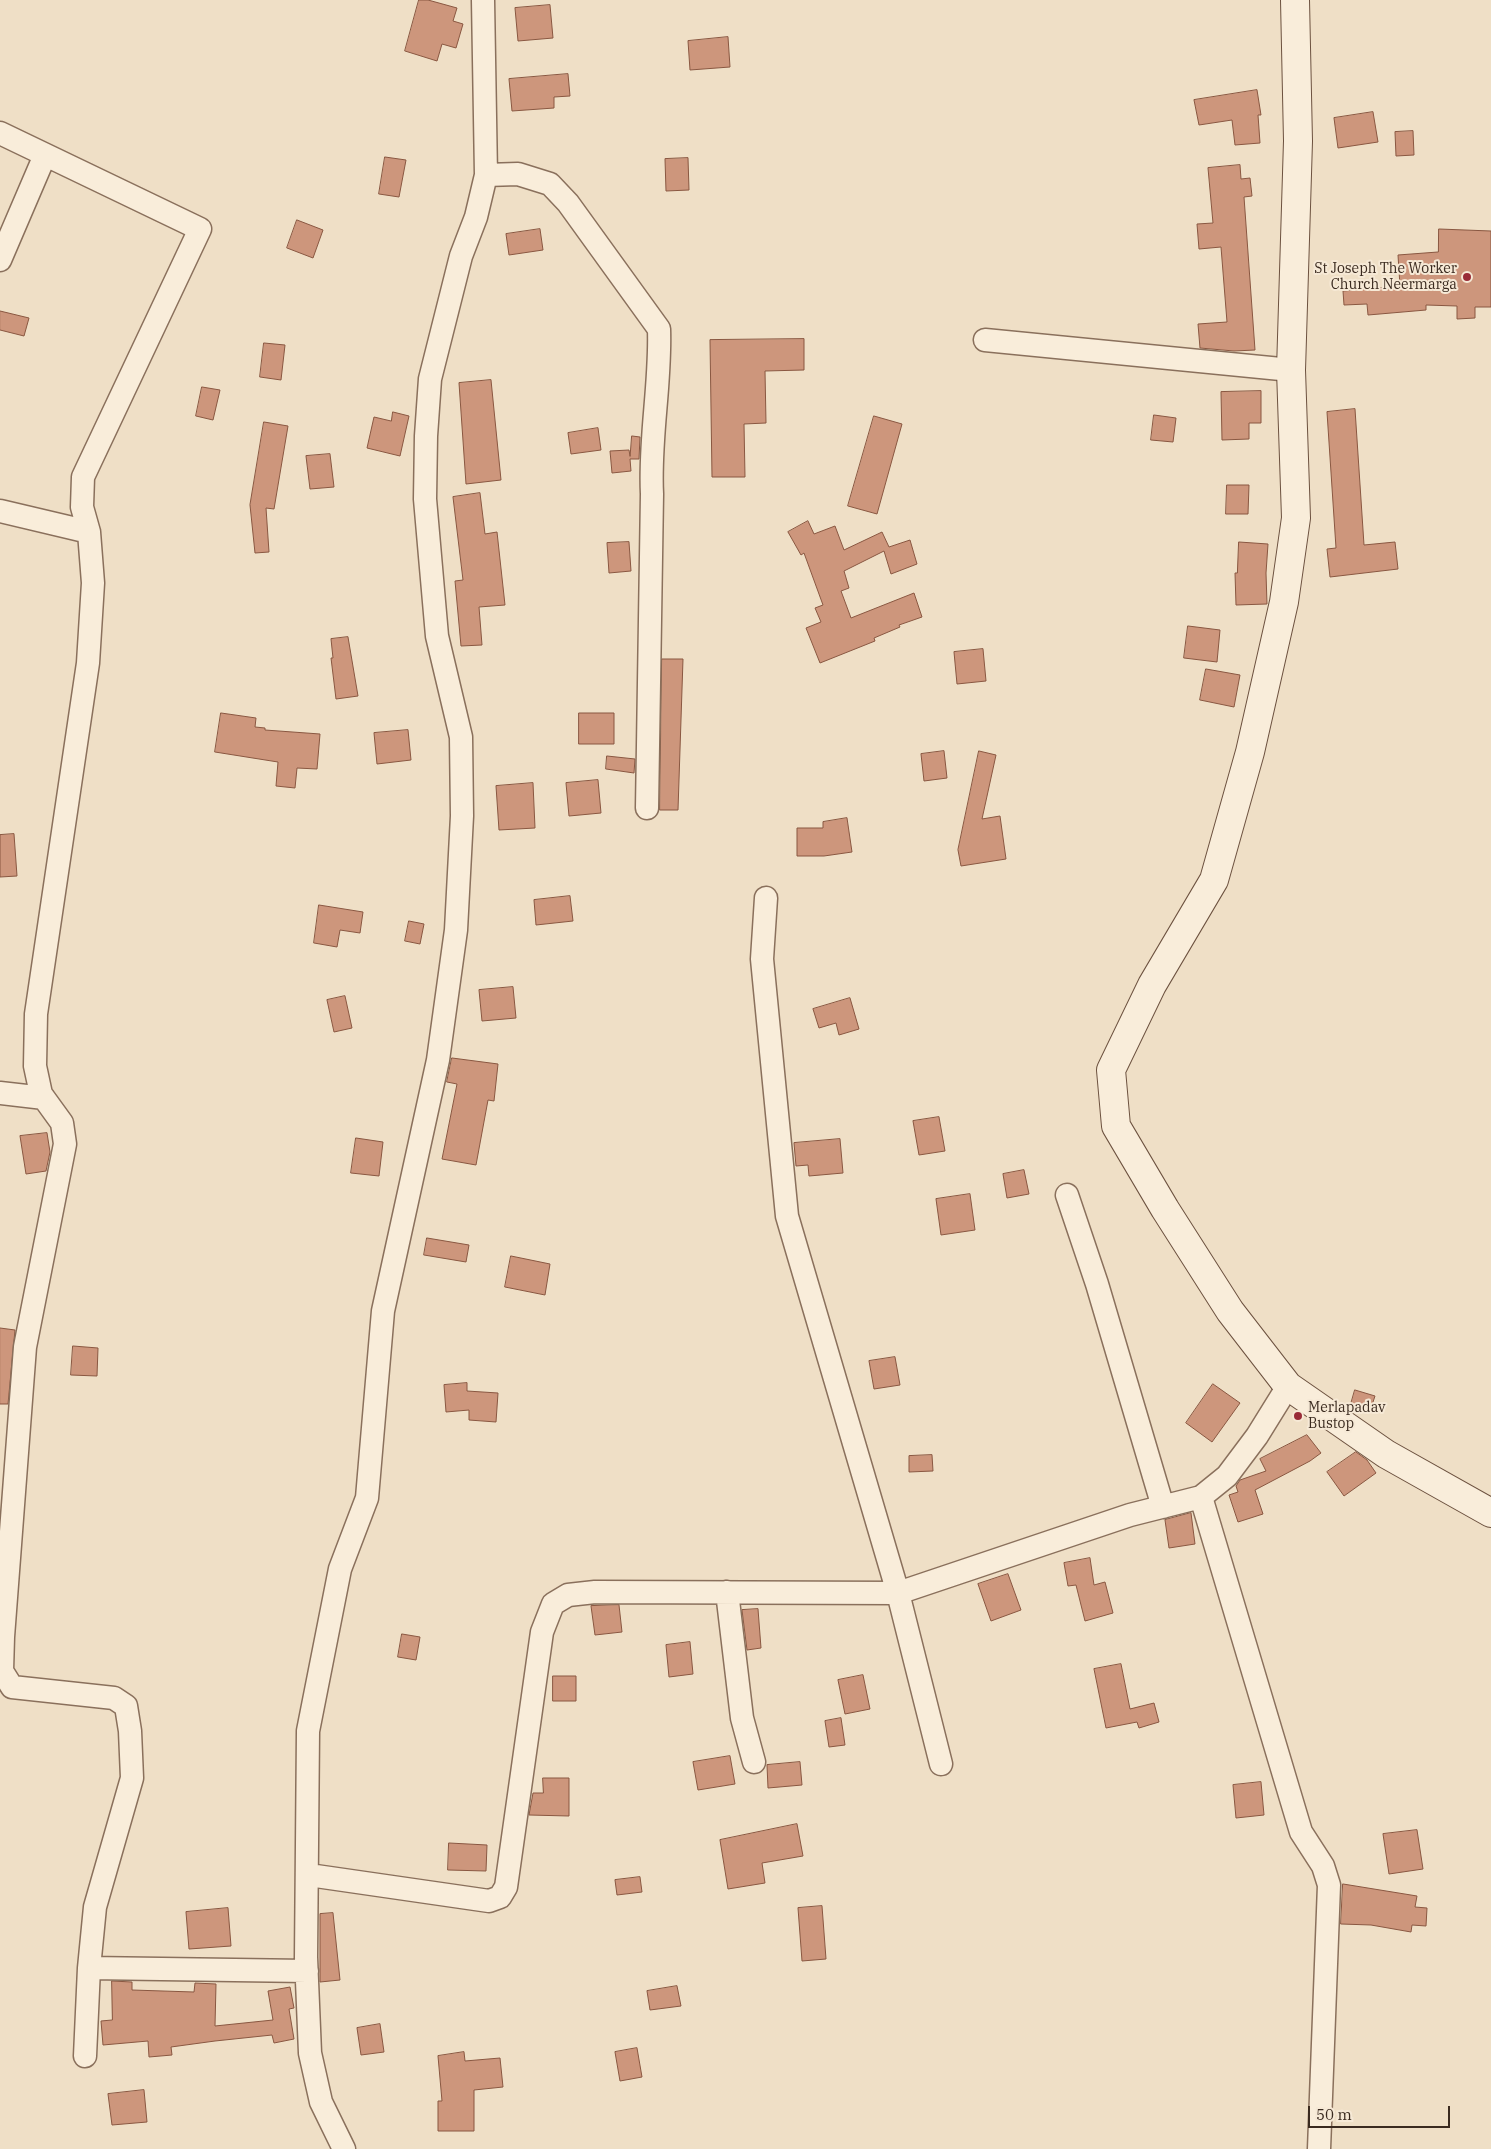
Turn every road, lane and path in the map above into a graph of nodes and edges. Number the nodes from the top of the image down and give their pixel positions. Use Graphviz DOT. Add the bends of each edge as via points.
graph roads {
  1 [pos="483,0"];
  2 [pos="1295,0"];
  3 [pos="0,134"];
  4 [pos="45,155"];
  5 [pos="486,175"];
  6 [pos="0,260"];
  7 [pos="985,340"];
  8 [pos="1292,370"];
  9 [pos="0,511"];
  10 [pos="90,532"];
  11 [pos="647,808"];
  12 [pos="766,898"];
  13 [pos="0,1093"];
  14 [pos="44,1098"];
  15 [pos="1067,1195"];
  16 [pos="1288,1386"];
  17 [pos="1201,1498"];
  18 [pos="1163,1507"];
  19 [pos="1491,1513"];
  20 [pos="727,1592"];
  21 [pos="898,1593"];
  22 [pos="754,1762"];
  23 [pos="941,1764"];
  24 [pos="309,1875"];
  25 [pos="89,1968"];
  26 [pos="307,1971"];
  27 [pos="85,2056"];
  28 [pos="344,2149"];
  29 [pos="1318,2149"];
  1 -- 5 [label="street"];
  2 -- 8 [label="main road" via="1298,141"];
  3 -- 4 [label="street"];
  4 -- 6 [label="street"];
  4 -- 10 [label="street" via="200,229 83,477 82,507"];
  5 -- 11 [label="street" via="518,174 550,184 568,202 659,329 660,353 650,459"];
  5 -- 24 [label="street" via="476,217 461,256 430,379 426,436 425,499 437,636 461,737 462,816 456,930 438,1060 382,1311 367,1498 340,1569 308,1731"];
  7 -- 8 [label="street"];
  8 -- 16 [label="main road" via="1296,518 1284,602 1250,752 1214,880 1152,985 1111,1070 1116,1126 1230,1311"];
  9 -- 10 [label="street"];
  10 -- 14 [label="street" via="93,583 88,663 36,1014 35,1066"];
  12 -- 21 [label="street" via="762,959 787,1216"];
  13 -- 14 [label="street"];
  14 -- 25 [label="street" via="62,1123 64,1144 25,1347 2,1672 12,1687 114,1698 126,1706 132,1778 95,1907"];
  15 -- 18 [label="street"];
  16 -- 17 [label="street" via="1227,1476"];
  16 -- 19 [label="main road" via="1386,1454"];
  17 -- 18 [label="street"];
  17 -- 29 [label="street" via="1301,1832 1323,1866 1329,1885"];
  18 -- 21 [label="street" via="1130,1515"];
  20 -- 21 [label="street"];
  20 -- 22 [label="street" via="742,1718"];
  20 -- 24 [label="street" via="594,1592 568,1596 553,1604 542,1632 506,1887 500,1897 489,1901"];
  21 -- 23 [label="street"];
  24 -- 26 [label="street"];
  25 -- 26 [label="street"];
  25 -- 27 [label="street"];
  26 -- 28 [label="street" via="310,2053 321,2102"];
}
